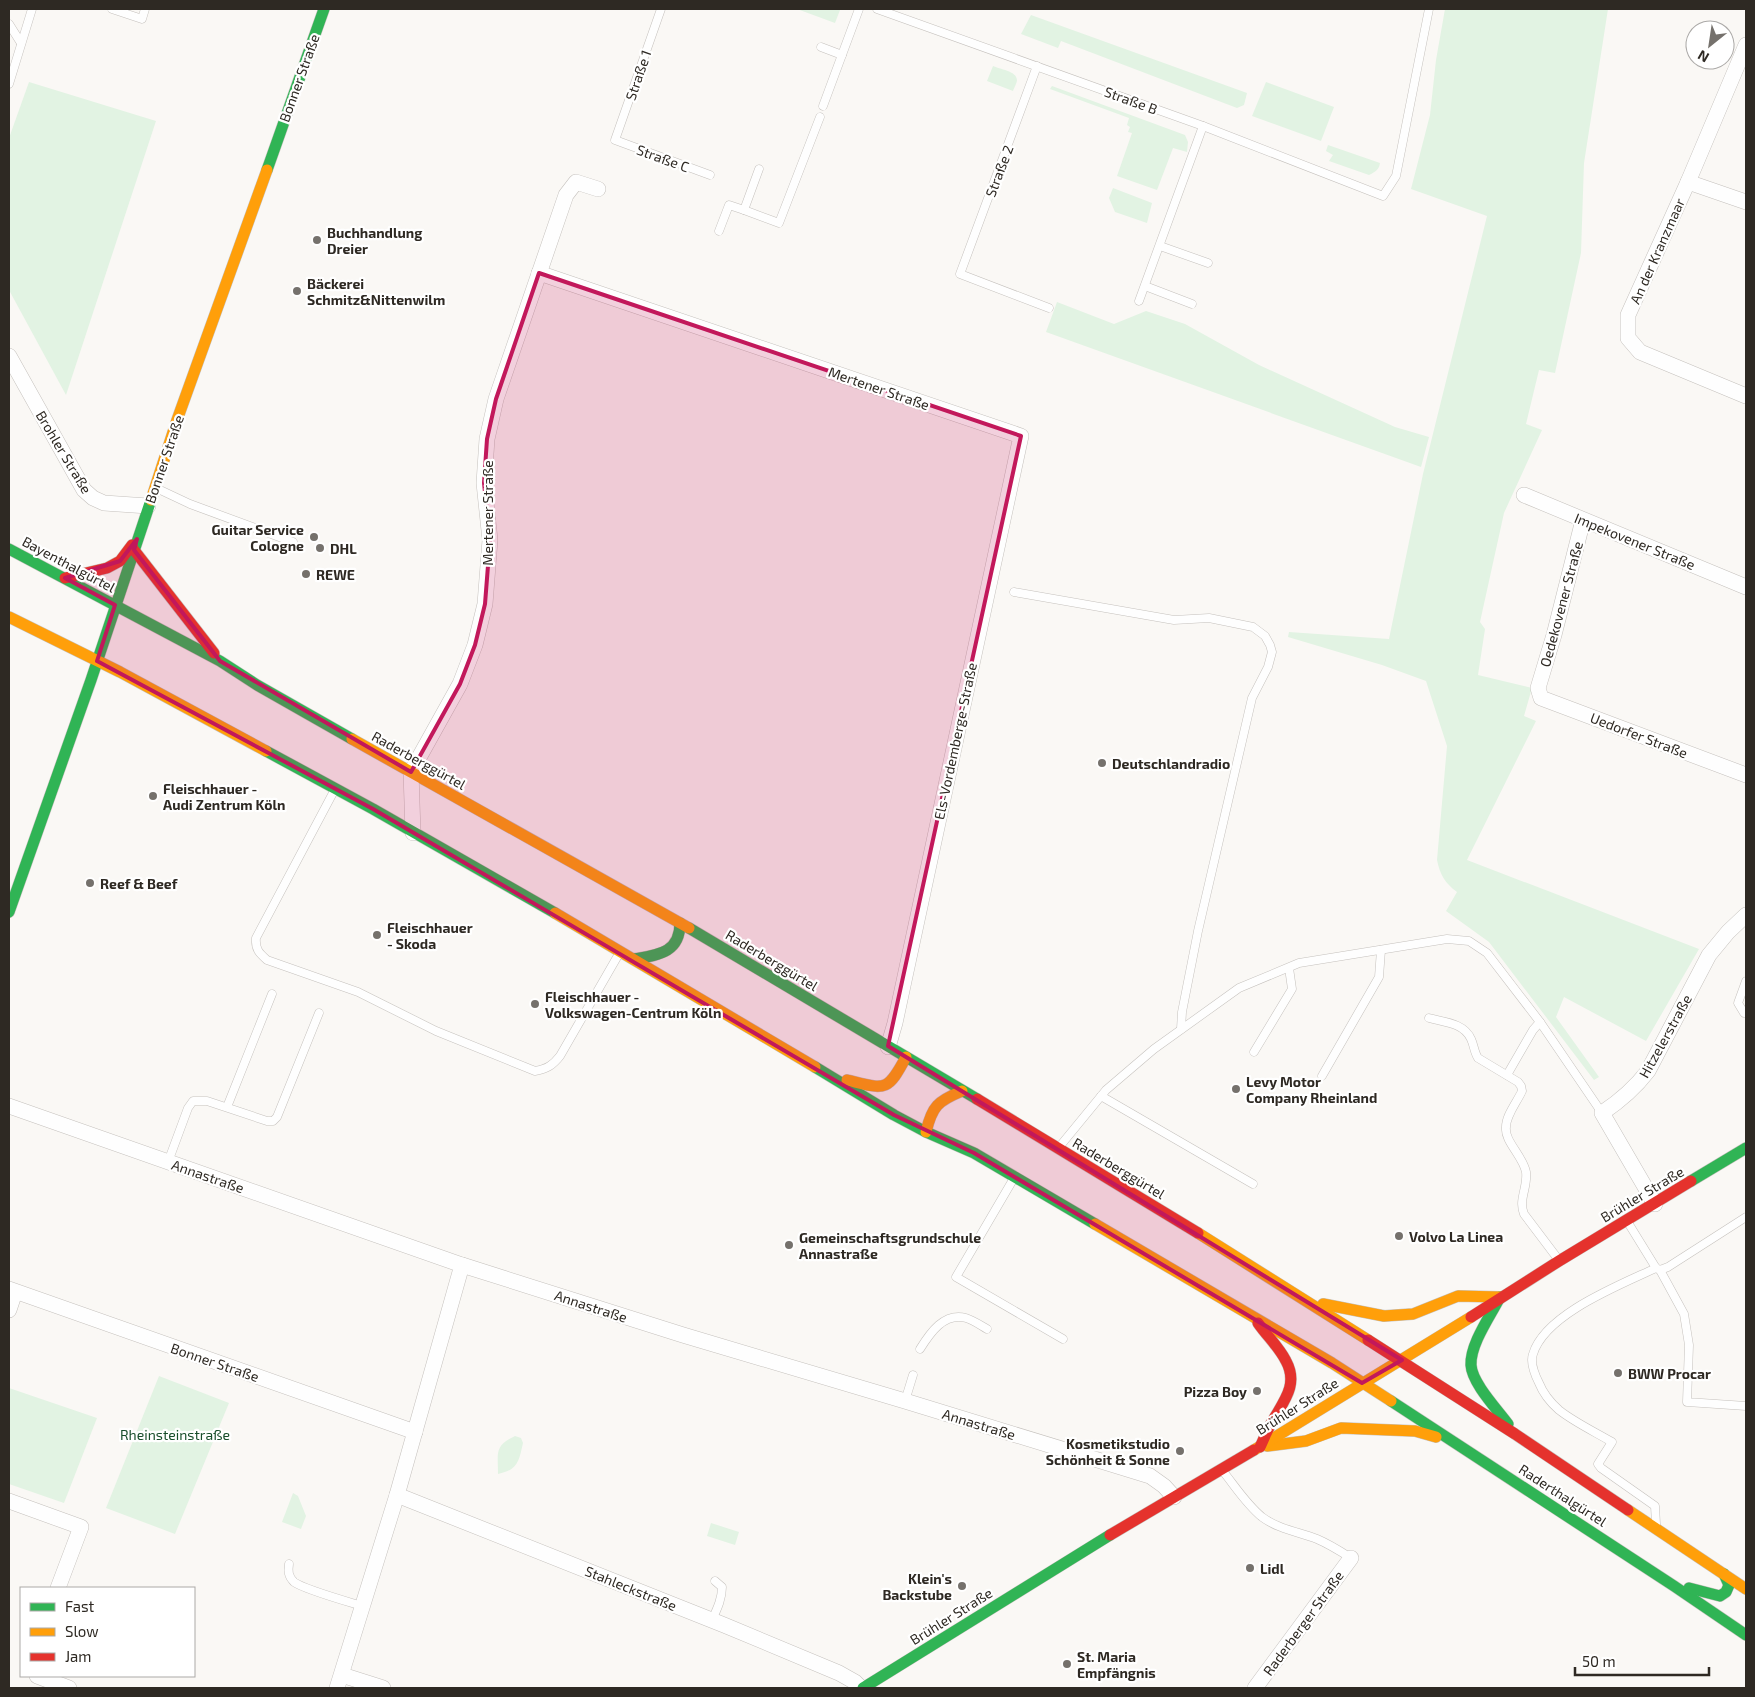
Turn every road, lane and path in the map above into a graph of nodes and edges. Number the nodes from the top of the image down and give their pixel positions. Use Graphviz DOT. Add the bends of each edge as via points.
graph roads {
  1 [pos="112,9"];
  2 [pos="145,9"];
  3 [pos="324,9"];
  4 [pos="662,9"];
  5 [pos="859,9"];
  6 [pos="877,9"];
  7 [pos="1430,9"];
  8 [pos="31,12"];
  9 [pos="9,24"];
  10 [pos="21,43"];
  11 [pos="1746,45"];
  12 [pos="821,47"];
  13 [pos="842,55"];
  14 [pos="1037,66"];
  15 [pos="9,84"];
  16 [pos="823,106"];
  17 [pos="820,116"];
  18 [pos="1203,126"];
  19 [pos="615,140"];
  20 [pos="759,169"];
  21 [pos="710,175"];
  22 [pos="1688,182"];
  23 [pos="598,189"];
  24 [pos="1746,202"];
  25 [pos="744,210"];
  26 [pos="719,231"];
  27 [pos="1160,246"];
  28 [pos="1208,263"];
  29 [pos="539,273"];
  30 [pos="1145,286"];
  31 [pos="1139,301"];
  32 [pos="1192,304"];
  33 [pos="1049,308"];
  34 [pos="9,356"];
  35 [pos="1746,396"];
  36 [pos="1021,436"];
  37 [pos="154,487"];
  38 [pos="1524,495"];
  39 [pos="148,506"];
  40 [pos="1583,520"];
  41 [pos="293,542"];
  42 [pos="135,544"];
  43 [pos="9,549"];
  44 [pos="66,578"];
  45 [pos="1746,587"];
  46 [pos="1014,592"];
  47 [pos="115,605"];
  48 [pos="9,617"];
  49 [pos="97,661"];
  50 [pos="220,661"];
  51 [pos="1538,688"];
  52 [pos="411,772"];
  53 [pos="1746,775"];
  54 [pos="335,789"];
  55 [pos="414,833"];
  56 [pos="9,912"];
  57 [pos="1746,915"];
  58 [pos="680,923"];
  59 [pos="1381,950"];
  60 [pos="620,951"];
  61 [pos="634,959"];
  62 [pos="1289,968"];
  63 [pos="1746,982"];
  64 [pos="272,994"];
  65 [pos="319,1013"];
  66 [pos="1746,1013"];
  67 [pos="1429,1018"];
  68 [pos="1540,1022"];
  69 [pos="1181,1029"];
  70 [pos="888,1046"];
  71 [pos="1254,1052"];
  72 [pos="906,1057"];
  73 [pos="1507,1075"];
  74 [pos="830,1076"];
  75 [pos="1322,1076"];
  76 [pos="962,1091"];
  77 [pos="1102,1096"];
  78 [pos="9,1106"];
  79 [pos="227,1107"];
  80 [pos="1602,1113"];
  81 [pos="926,1132"];
  82 [pos="1058,1148"];
  83 [pos="1746,1148"];
  84 [pos="168,1162"];
  85 [pos="1014,1176"];
  86 [pos="1253,1184"];
  87 [pos="1655,1204"];
  88 [pos="1746,1217"];
  89 [pos="1627,1221"];
  90 [pos="1559,1261"];
  91 [pos="462,1265"];
  92 [pos="1658,1269"];
  93 [pos="12,1291"];
  94 [pos="1500,1297"];
  95 [pos="1309,1301"];
  96 [pos="9,1310"];
  97 [pos="1251,1315"];
  98 [pos="987,1329"];
  99 [pos="1063,1339"];
  100 [pos="920,1349"];
  101 [pos="1402,1360"];
  102 [pos="913,1375"];
  103 [pos="1362,1383"];
  104 [pos="905,1401"];
  105 [pos="1746,1406"];
  106 [pos="415,1432"];
  107 [pos="1515,1434"];
  108 [pos="1455,1442"];
  109 [pos="1260,1447"];
  110 [pos="1220,1468"];
  111 [pos="398,1495"];
  112 [pos="1174,1497"];
  113 [pos="9,1501"];
  114 [pos="1656,1528"];
  115 [pos="1351,1558"];
  116 [pos="289,1564"];
  117 [pos="1724,1574"];
  118 [pos="715,1581"];
  119 [pos="1674,1586"];
  120 [pos="58,1587"];
  121 [pos="1746,1589"];
  122 [pos="362,1606"];
  123 [pos="712,1620"];
  124 [pos="1746,1635"];
  125 [pos="40,1677"];
  126 [pos="339,1682"];
  127 [pos="69,1688"];
  128 [pos="383,1688"];
  129 [pos="862,1688"];
  130 [pos="1255,1688"];
  1 -- 2 [label="lane" via="142,18"];
  3 -- 37 [label="main road, Bonner Straße"];
  4 -- 19 [label="lane, Straße 1"];
  5 -- 13 [label="lane"];
  6 -- 14 [label="lane, Straße B"];
  7 -- 18 [label="lane, Straße B" via="1396,176 1382,196"];
  8 -- 10 [label="lane"];
  9 -- 10 [label="lane"];
  10 -- 15 [label="lane"];
  11 -- 22 [label="street, An der Kranzmaar"];
  12 -- 13 [label="lane"];
  13 -- 16 [label="lane"];
  14 -- 18 [label="lane, Straße B"];
  14 -- 33 [label="lane, Straße 2" via="960,274"];
  17 -- 25 [label="lane" via="779,223"];
  18 -- 27 [label="lane"];
  19 -- 21 [label="lane, Straße C"];
  20 -- 25 [label="lane"];
  22 -- 24 [label="street"];
  22 -- 35 [label="street, An der Kranzmaar" via="1628,315 1628,338 1640,352"];
  23 -- 29 [label="street, Mertener Straße" via="576,182 566,195"];
  25 -- 26 [label="lane" via="728,205"];
  27 -- 28 [label="lane"];
  27 -- 30 [label="lane"];
  29 -- 36 [label="street, Mertener Straße"];
  29 -- 52 [label="street, Mertener Straße" via="496,399 488,439 484,483 490,540 485,604 477,637 460,684"];
  30 -- 31 [label="lane"];
  30 -- 32 [label="lane"];
  34 -- 39 [label="street, Brohler Straße" via="84,490 104,503"];
  36 -- 70 [label="street, Els-Vordemberge-Straße"];
  37 -- 39 [label="main road, Bonner Straße"];
  37 -- 41 [label="lane" via="190,504"];
  38 -- 40 [label="street, Impekovener Straße"];
  39 -- 42 [label="main road, Bonner Straße"];
  40 -- 45 [label="street, Impekovener Straße"];
  40 -- 51 [label="street, Oedekovener Straße"];
  42 -- 44 [label="main road" via="114,565"];
  42 -- 47 [label="main road, Bonner Straße"];
  42 -- 50 [label="main road"];
  43 -- 44 [label="main road, Bayenthalgürtel"];
  44 -- 47 [label="main road, Bayenthalgürtel"];
  46 -- 69 [label="lane" via="1174,620 1209,618 1253,627 1265,636 1270,645 1272,652 1268,668 1252,698 1198,931"];
  47 -- 49 [label="main road, Bonner Straße"];
  47 -- 50 [label="main road, Raderberggürtel"];
  48 -- 49 [label="main road"];
  49 -- 54 [label="main road"];
  49 -- 56 [label="main road, Bonner Straße"];
  50 -- 52 [label="main road, Raderberggürtel"];
  51 -- 53 [label="street, Uedorfer Straße" via="1541,698"];
  52 -- 55 [label="street"];
  52 -- 58 [label="main road, Raderberggürtel"];
  54 -- 55 [label="main road"];
  54 -- 60 [label="lane" via="256,938 259,953 267,960 358,992 436,1031 535,1071 544,1070 560,1056"];
  55 -- 60 [label="main road"];
  57 -- 80 [label="street, Hitzelerstraße" via="1709,955 1648,1071 1636,1087"];
  58 -- 61 [label="main road" via="677,940 667,952"];
  58 -- 70 [label="main road, Raderberggürtel"];
  59 -- 62 [label="lane"];
  59 -- 68 [label="lane" via="1447,939 1469,941 1487,954"];
  59 -- 75 [label="lane" via="1379,977"];
  60 -- 61 [label="main road"];
  61 -- 74 [label="main road"];
  62 -- 69 [label="lane" via="1238,988"];
  62 -- 71 [label="lane" via="1292,988"];
  63 -- 66 [label="lane" via="1738,1003"];
  64 -- 79 [label="lane"];
  65 -- 79 [label="lane" via="276,1117 267,1121"];
  67 -- 73 [label="lane" via="1461,1027 1468,1033 1478,1058"];
  68 -- 73 [label="lane"];
  68 -- 80 [label="lane"];
  69 -- 77 [label="lane"];
  70 -- 72 [label="main road, Raderberggürtel"];
  72 -- 74 [label="main road" via="894,1080 885,1086"];
  72 -- 76 [label="main road, Raderberggürtel"];
  73 -- 90 [label="lane" via="1522,1086 1505,1130 1526,1173 1522,1209"];
  74 -- 81 [label="main road"];
  76 -- 81 [label="main road" via="939,1101 930,1115"];
  76 -- 82 [label="main road, Raderberggürtel"];
  77 -- 82 [label="lane"];
  77 -- 86 [label="lane"];
  78 -- 84 [label="street, Annastraße"];
  79 -- 84 [label="lane" via="201,1100 191,1102"];
  80 -- 87 [label="street"];
  81 -- 85 [label="main road" via="974,1153"];
  82 -- 95 [label="main road, Raderberggürtel"];
  83 -- 87 [label="main road, Brühler Straße"];
  84 -- 91 [label="street, Annastraße"];
  85 -- 97 [label="main road"];
  85 -- 99 [label="lane" via="956,1278"];
  87 -- 89 [label="main road, Brühler Straße"];
  88 -- 92 [label="lane" via="1668,1267"];
  89 -- 90 [label="main road, Brühler Straße"];
  89 -- 92 [label="lane"];
  90 -- 94 [label="main road, Brühler Straße"];
  91 -- 104 [label="street, Annastraße" via="683,1336"];
  91 -- 106 [label="street"];
  92 -- 105 [label="lane" via="1684,1314 1689,1345 1687,1402"];
  92 -- 114 [label="lane" via="1562,1317 1541,1337 1532,1355 1535,1375 1548,1398 1560,1410 1612,1442 1598,1464 1655,1506"];
  93 -- 96 [label="street, Bonner Straße"];
  93 -- 106 [label="street, Bonner Straße"];
  94 -- 95 [label="main road" via="1458,1296 1413,1314 1384,1316"];
  94 -- 101 [label="main road, Brühler Straße"];
  94 -- 107 [label="main road" via="1473,1350 1471,1366 1478,1384"];
  95 -- 101 [label="main road, Raderberggürtel"];
  97 -- 103 [label="main road"];
  97 -- 109 [label="main road" via="1287,1363 1291,1388 1285,1405"];
  98 -- 100 [label="lane" via="957,1316 937,1325"];
  101 -- 103 [label="main road, Brühler Straße"];
  101 -- 107 [label="main road, Raderthalgürtel"];
  102 -- 104 [label="lane"];
  103 -- 108 [label="main road, Raderthalgürtel"];
  103 -- 109 [label="main road, Brühler Straße"];
  104 -- 112 [label="street, Annastraße" via="1150,1476"];
  106 -- 111 [label="street"];
  107 -- 114 [label="main road, Raderthalgürtel"];
  108 -- 109 [label="main road" via="1415,1430 1341,1428 1306,1441"];
  108 -- 119 [label="main road, Raderthalgürtel"];
  109 -- 110 [label="main road, Brühler Straße"];
  110 -- 112 [label="main road, Brühler Straße"];
  110 -- 115 [label="lane" via="1244,1500 1264,1518 1318,1539"];
  111 -- 122 [label="street"];
  111 -- 123 [label="street, Stahleckstraße"];
  112 -- 129 [label="main road, Brühler Straße"];
  113 -- 120 [label="street" via="81,1527"];
  114 -- 117 [label="main road, Raderthalgürtel"];
  115 -- 130 [label="street, Raderberger Straße"];
  116 -- 122 [label="lane" via="289,1576 298,1584"];
  117 -- 119 [label="main road" via="1729,1585 1720,1596"];
  117 -- 121 [label="main road, Raderthalgürtel"];
  118 -- 123 [label="lane" via="722,1591"];
  119 -- 124 [label="main road, Raderthalgürtel"];
  122 -- 126 [label="street"];
  123 -- 129 [label="street, Stahleckstraße" via="839,1673"];
  125 -- 127 [label="street"];
  126 -- 128 [label="street"];
}
